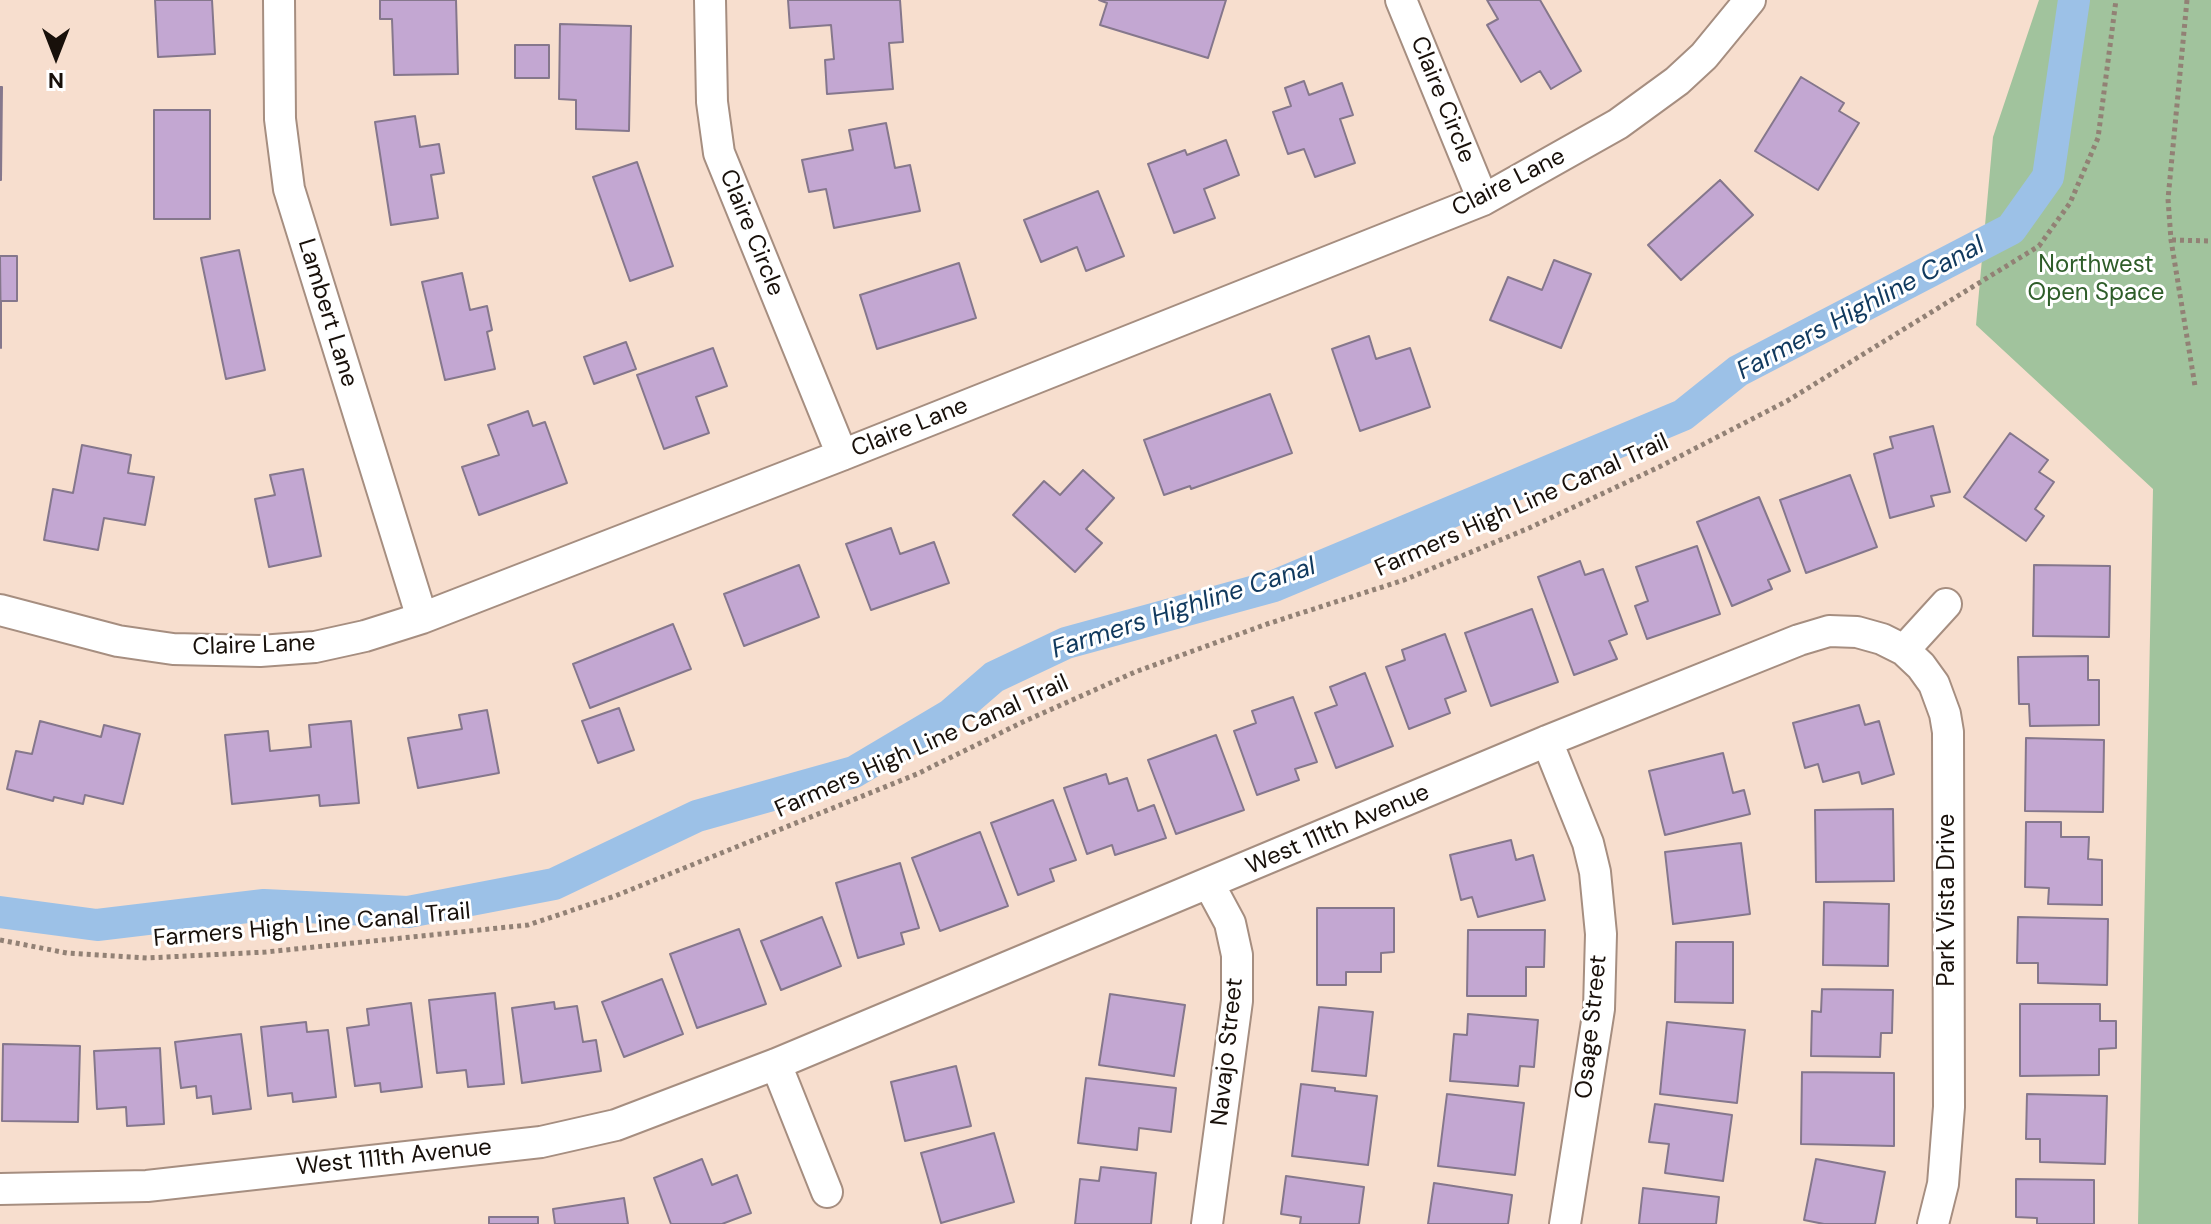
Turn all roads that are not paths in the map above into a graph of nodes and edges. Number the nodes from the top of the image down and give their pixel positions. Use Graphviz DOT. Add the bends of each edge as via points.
graph roads {
  1 [pos="279,0"];
  2 [pos="710,0"];
  3 [pos="1401,0"];
  4 [pos="1750,0"];
  5 [pos="1483,200"];
  6 [pos="842,455"];
  7 [pos="1946,604"];
  8 [pos="0,610"];
  9 [pos="422,618"];
  10 [pos="1904,650"];
  11 [pos="1547,741"];
  12 [pos="1209,884"];
  13 [pos="776,1064"];
  14 [pos="0,1189"];
  15 [pos="827,1192"];
  16 [pos="1207,1224"];
  17 [pos="1565,1224"];
  18 [pos="1933,1224"];
  1 -- 9 [label="street, Lambert Lane" via="280,119 289,189"];
  2 -- 6 [label="street, Claire Circle" via="719,153"];
  3 -- 5 [label="street, Claire Circle"];
  4 -- 5 [label="street, Claire Lane" via="1677,81 1618,124"];
  5 -- 6 [label="street, Claire Lane"];
  6 -- 9 [label="street, Claire Lane"];
  7 -- 10 [label="street"];
  8 -- 9 [label="street, Claire Lane" via="118,641 173,649 260,651 315,647"];
  10 -- 11 [label="street, West 111th Avenue" via="1857,632 1829,631"];
  10 -- 18 [label="street, Park Vista Drive" via="1934,684 1948,732 1949,1107 1943,1184"];
  11 -- 12 [label="street, West 111th Avenue"];
  11 -- 17 [label="street, Osage Street" via="1588,843 1601,934 1599,1009"];
  12 -- 13 [label="street, West 111th Avenue"];
  12 -- 16 [label="street, Navajo Street" via="1230,923 1237,955 1237,1001"];
  13 -- 14 [label="street, West 111th Avenue" via="616,1125 541,1142 147,1186"];
  13 -- 15 [label="street"];
}
